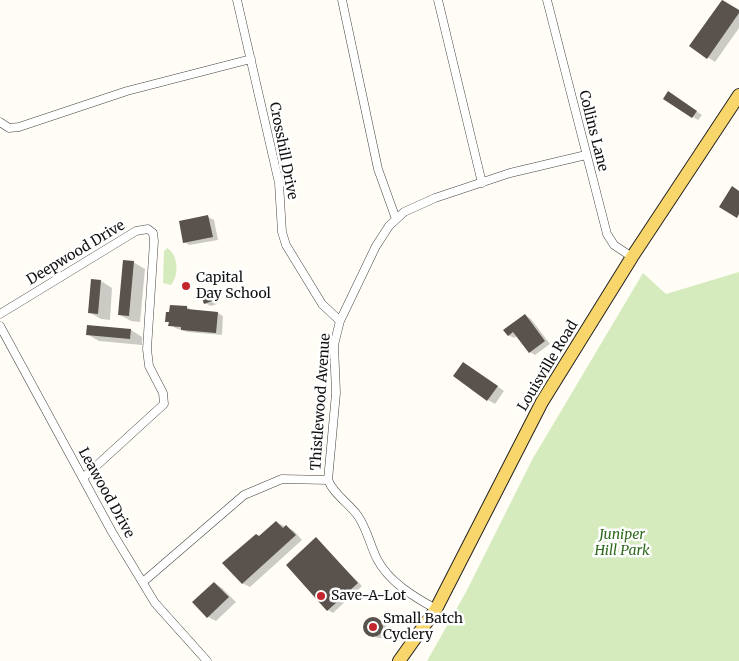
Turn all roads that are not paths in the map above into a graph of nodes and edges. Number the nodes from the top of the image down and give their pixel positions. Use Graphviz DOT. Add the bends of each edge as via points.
graph roads {
  1 [pos="237,0"];
  2 [pos="342,0"];
  3 [pos="438,0"];
  4 [pos="547,0"];
  5 [pos="251,59"];
  6 [pos="739,96"];
  7 [pos="0,122"];
  8 [pos="586,155"];
  9 [pos="482,183"];
  10 [pos="396,219"];
  11 [pos="632,257"];
  12 [pos="0,314"];
  13 [pos="340,321"];
  14 [pos="0,326"];
  15 [pos="83,478"];
  16 [pos="328,480"];
  17 [pos="143,582"];
  18 [pos="436,609"];
  19 [pos="207,661"];
  20 [pos="399,661"];
  1 -- 5 [label="street, Crosshill Drive"];
  2 -- 10 [label="street" via="378,169"];
  3 -- 9 [label="street"];
  4 -- 8 [label="street, Collins Lane"];
  5 -- 7 [label="street" via="127,91 19,127 10,128"];
  5 -- 13 [label="street, Crosshill Drive" via="279,183 282,232 286,245 322,304"];
  6 -- 11 [label="main road, Louisville Road"];
  8 -- 9 [label="street, Thistlewood Avenue"];
  8 -- 11 [label="street, Collins Lane" via="606,234 614,245"];
  9 -- 10 [label="street, Thistlewood Avenue" via="418,204"];
  10 -- 13 [label="street, Thistlewood Avenue" via="376,246"];
  11 -- 18 [label="main road, Louisville Road" via="542,402"];
  12 -- 15 [label="street, Deepwood Drive" via="136,231 144,229 153,233 147,349 164,404"];
  13 -- 16 [label="street, Thistlewood Avenue" via="334,345 336,393"];
  14 -- 15 [label="street, Leawood Drive"];
  15 -- 17 [label="street, Leawood Drive"];
  16 -- 17 [label="street" via="288,478 244,495"];
  16 -- 18 [label="street, Thistlewood Avenue" via="358,517 387,573"];
  17 -- 19 [label="street, Leawood Drive" via="160,611"];
  18 -- 20 [label="main road, Louisville Road"];
}
